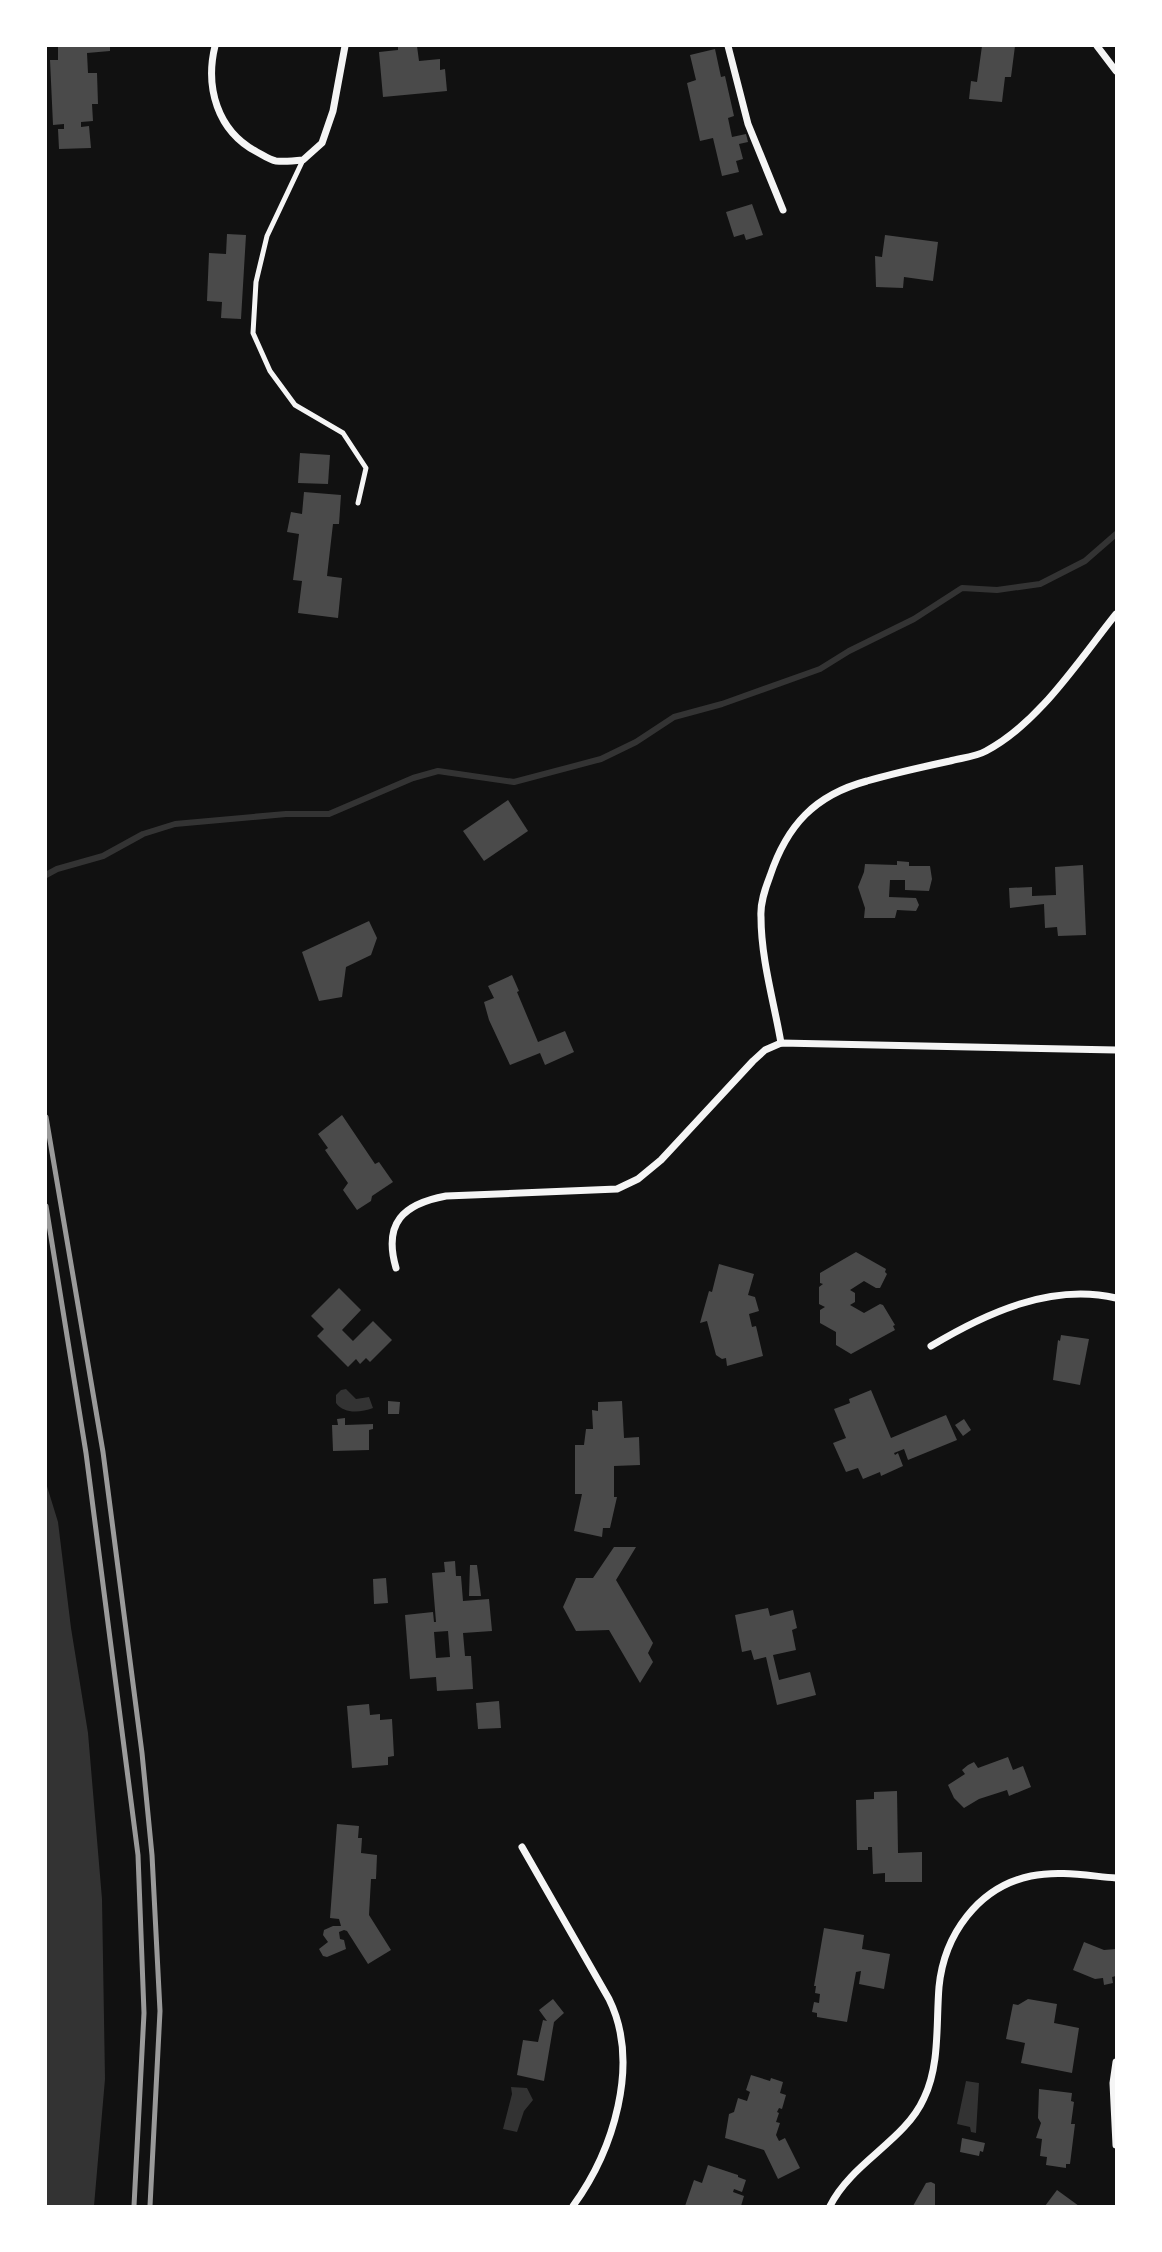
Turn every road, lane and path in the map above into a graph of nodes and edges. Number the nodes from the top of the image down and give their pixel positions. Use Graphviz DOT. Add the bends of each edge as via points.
graph roads {
  1 [pos="215,46"];
  2 [pos="345,46"];
  3 [pos="728,46"];
  4 [pos="1097,46"];
  5 [pos="1116,71"];
  6 [pos="303,160"];
  7 [pos="783,209"];
  8 [pos="358,503"];
  9 [pos="1116,614"];
  10 [pos="781,1043"];
  11 [pos="1116,1050"];
  12 [pos="396,1268"];
  13 [pos="1116,1298"];
  14 [pos="931,1346"];
  15 [pos="522,1847"];
  16 [pos="1116,1878"];
  17 [pos="1116,2062"];
  18 [pos="1116,2145"];
  19 [pos="573,2207"];
  20 [pos="831,2207"];
  1 -- 6 [label="street" via="212,90 225,126 241,144 273,161"];
  2 -- 6 [label="street" via="322,143"];
  3 -- 7 [label="street" via="748,124"];
  4 -- 5 [label="street"];
  6 -- 8 [label="lane" via="267,236 256,282 253,333 270,371 295,405 343,433 366,468"];
  9 -- 10 [label="street" via="1028,721 1007,739 983,753 834,793 809,809 789,833 772,869 760,915"];
  10 -- 11 [label="street"];
  10 -- 12 [label="street" via="753,1061 638,1179 617,1189 425,1200 397,1220 391,1252"];
  13 -- 14 [label="street" via="1072,1296 1025,1303 986,1316"];
  15 -- 19 [label="street" via="620,2024 621,2074 614,2129"];
  16 -- 20 [label="street" via="1032,1876 990,1895 969,1912 944,1963 932,2075 922,2102 911,2119 843,2186"];
  17 -- 18 [label="street"];
}
